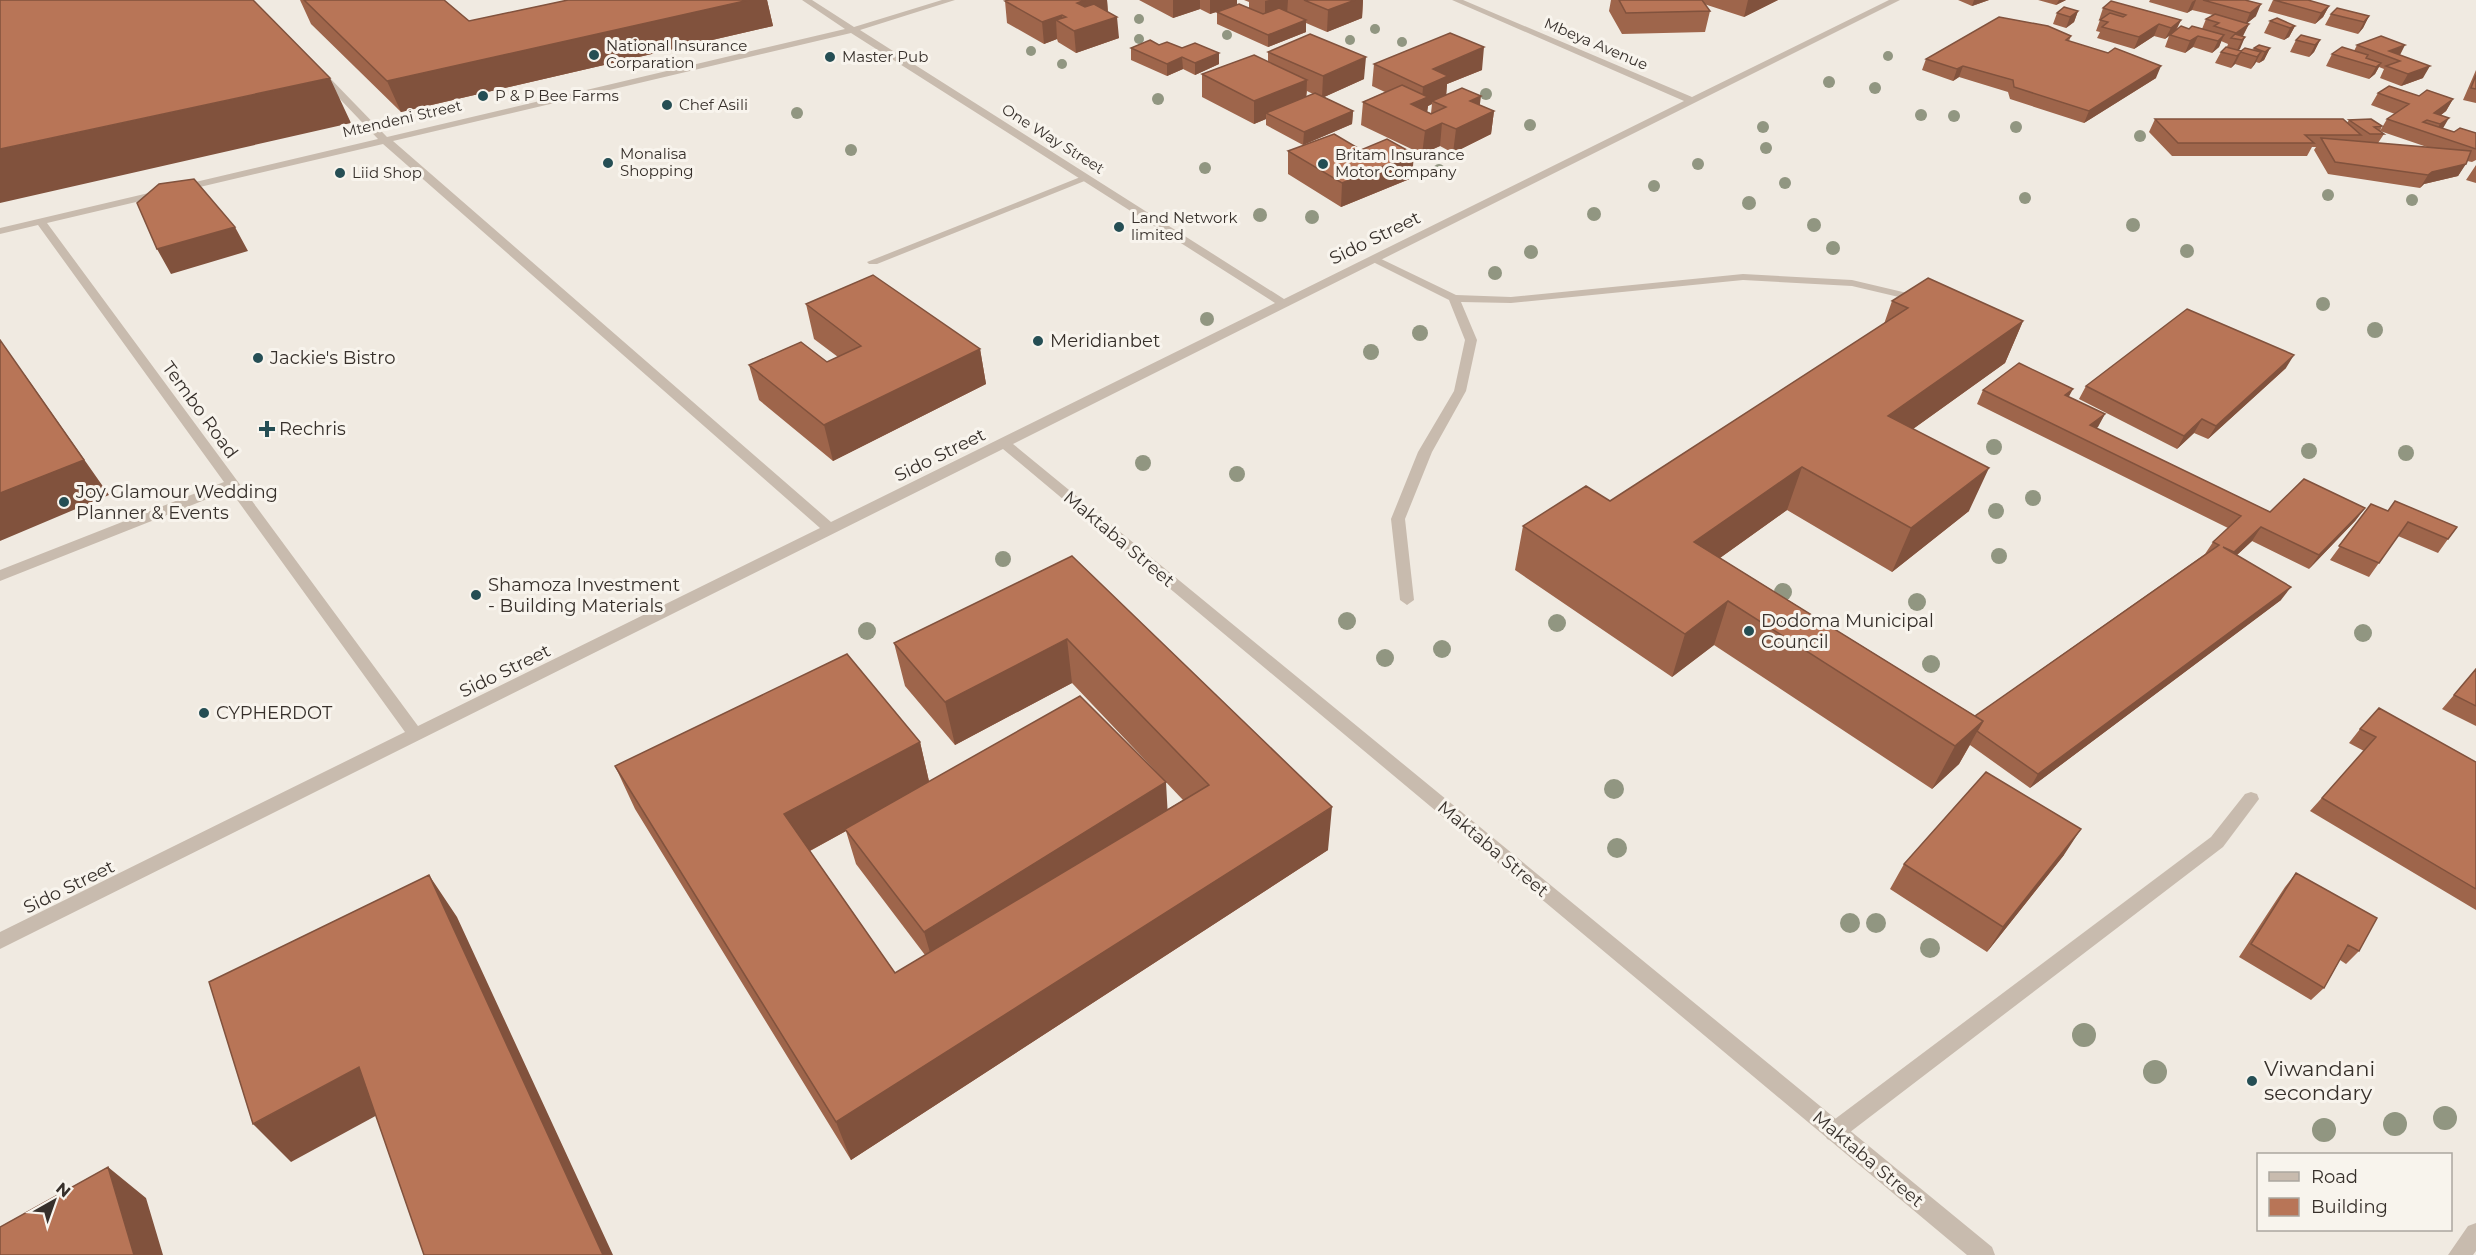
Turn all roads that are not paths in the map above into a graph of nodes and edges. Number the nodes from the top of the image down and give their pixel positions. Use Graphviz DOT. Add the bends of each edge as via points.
graph roads {
  1 [pos="806,0"];
  2 [pos="951,0"];
  3 [pos="1456,0"];
  4 [pos="1896,0"];
  5 [pos="852,30"];
  6 [pos="312,65"];
  7 [pos="1692,101"];
  8 [pos="384,139"];
  9 [pos="1087,178"];
  10 [pos="40,221"];
  11 [pos="0,231"];
  12 [pos="1375,259"];
  13 [pos="873,262"];
  14 [pos="1454,298"];
  15 [pos="1932,302"];
  16 [pos="1284,304"];
  17 [pos="1003,443"];
  18 [pos="232,484"];
  19 [pos="830,529"];
  20 [pos="0,576"];
  21 [pos="1407,600"];
  22 [pos="416,735"];
  23 [pos="2251,799"];
  24 [pos="0,941"];
  25 [pos="1834,1132"];
  26 [pos="2476,1234"];
  27 [pos="1984,1255"];
  28 [pos="2459,1255"];
  1 -- 5 [label="street, One Way Street"];
  2 -- 5 [label="street, Mtendeni Street"];
  3 -- 7 [label="street, Mbeya Avenue"];
  4 -- 7 [label="street, Sido Street"];
  5 -- 8 [label="street, Mtendeni Street"];
  5 -- 9 [label="street, One Way Street"];
  6 -- 8 [label="street"];
  7 -- 12 [label="street, Sido Street"];
  8 -- 10 [label="street, Mtendeni Street"];
  8 -- 19 [label="street"];
  9 -- 13 [label="street"];
  9 -- 16 [label="street, One Way Street"];
  10 -- 11 [label="street, Mtendeni Street"];
  10 -- 18 [label="street, Tembo Road"];
  12 -- 14 [label="street"];
  12 -- 16 [label="street, Sido Street"];
  14 -- 15 [label="street" via="1510,300 1743,277 1852,283"];
  14 -- 21 [label="street" via="1471,340 1460,392 1425,452 1398,519"];
  16 -- 17 [label="street, Sido Street"];
  17 -- 19 [label="street, Sido Street"];
  17 -- 25 [label="street, Maktaba Street"];
  18 -- 20 [label="street"];
  18 -- 22 [label="street, Tembo Road"];
  19 -- 22 [label="street, Sido Street"];
  22 -- 24 [label="street, Sido Street"];
  23 -- 25 [label="street" via="2217,842"];
  25 -- 27 [label="street, Maktaba Street"];
  26 -- 28 [label="street"];
}
